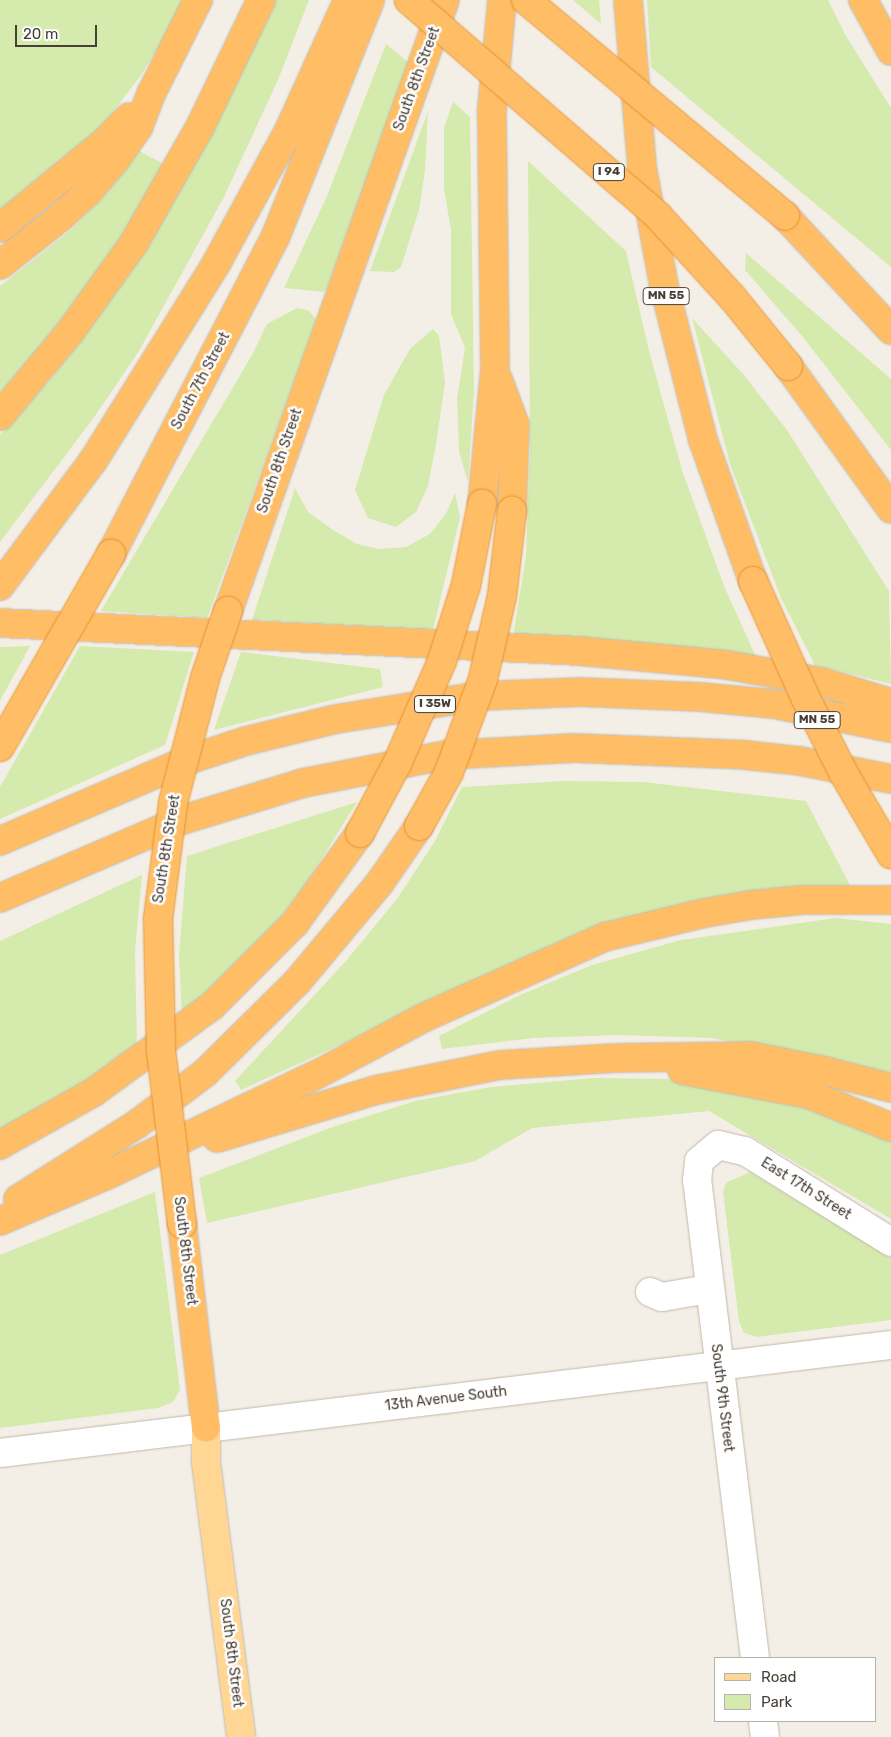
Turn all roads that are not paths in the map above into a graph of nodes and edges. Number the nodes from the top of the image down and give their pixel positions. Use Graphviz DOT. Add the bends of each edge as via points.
graph roads {
  1 [pos="198,0"];
  2 [pos="261,0"];
  3 [pos="348,0"];
  4 [pos="370,0"];
  5 [pos="409,0"];
  6 [pos="445,0"];
  7 [pos="502,0"];
  8 [pos="526,0"];
  9 [pos="628,0"];
  10 [pos="863,0"];
  11 [pos="891,51"];
  12 [pos="152,92"];
  13 [pos="785,216"];
  14 [pos="0,228"];
  15 [pos="0,265"];
  16 [pos="891,305"];
  17 [pos="891,330"];
  18 [pos="495,370"];
  19 [pos="0,416"];
  20 [pos="891,509"];
  21 [pos="0,586"];
  22 [pos="0,623"];
  23 [pos="891,703"];
  24 [pos="891,728"];
  25 [pos="0,747"];
  26 [pos="891,779"];
  27 [pos="0,841"];
  28 [pos="891,854"];
  29 [pos="0,898"];
  30 [pos="891,900"];
  31 [pos="614,1058"];
  32 [pos="891,1088"];
  33 [pos="891,1127"];
  34 [pos="0,1145"];
  35 [pos="718,1145"];
  36 [pos="107,1175"];
  37 [pos="0,1211"];
  38 [pos="0,1221"];
  39 [pos="891,1242"];
  40 [pos="709,1289"];
  41 [pos="650,1292"];
  42 [pos="891,1345"];
  43 [pos="718,1366"];
  44 [pos="206,1428"];
  45 [pos="0,1453"];
  46 [pos="755,1657"];
  47 [pos="763,1722"];
  48 [pos="241,1737"];
  49 [pos="765,1737"];
  1 -- 12 [label="highway"];
  2 -- 19 [label="highway" via="200,127 134,243 70,332"];
  3 -- 21 [label="highway" via="290,128 216,264 126,411 23,559"];
  4 -- 25 [label="highway, South 7th Street, bridge" via="275,238 111,554"];
  5 -- 20 [label="highway, I 94, bridge" via="658,216 732,297 788,366"];
  6 -- 44 [label="highway, South 8th Street, bridge" via="205,678 173,803 158,919 159,1013 166,1110"];
  7 -- 18 [label="highway" via="492,108"];
  8 -- 13 [label="highway, bridge"];
  9 -- 28 [label="highway, MN 55, bridge" via="642,167 664,286 703,440 753,581 806,699 844,774"];
  10 -- 11 [label="highway"];
  12 -- 14 [label="highway" via="106,141"];
  12 -- 15 [label="highway" via="138,128 88,192"];
  13 -- 16 [label="highway"];
  13 -- 17 [label="highway"];
  18 -- 34 [label="highway, bridge" via="482,504 466,585 439,669 397,764 360,832 295,923 212,1006 88,1096"];
  18 -- 37 [label="highway, bridge" via="515,425 512,511 502,596 483,679 449,772 419,826 379,884 308,968 205,1073 137,1124"];
  22 -- 23 [label="highway" via="580,651 727,665 822,682"];
  24 -- 27 [label="highway, I 35W" via="774,704 701,697 580,692 479,696 336,719 246,741 188,760"];
  26 -- 29 [label="highway" via="800,761 745,755 574,748 446,755 303,783 182,820"];
  30 -- 36 [label="highway" via="803,900 752,905 687,916 605,937 425,1016 318,1074"];
  31 -- 32 [label="highway" via="750,1056"];
  31 -- 33 [label="highway" via="778,1087 844,1106"];
  31 -- 36 [label="highway" via="500,1065 376,1090 278,1118"];
  35 -- 39 [label="street, East 17th Street" via="745,1151"];
  35 -- 40 [label="street, South 9th Street" via="699,1161 697,1181"];
  36 -- 38 [label="highway"];
  40 -- 41 [label="street" via="662,1297"];
  40 -- 43 [label="street, South 9th Street"];
  42 -- 43 [label="street, 13th Avenue South"];
  43 -- 44 [label="street, 13th Avenue South"];
  43 -- 46 [label="street, South 9th Street"];
  44 -- 45 [label="street, 13th Avenue South"];
  44 -- 48 [label="main road, South 8th Street" via="206,1462"];
  47 -- 49 [label="street"];
}
